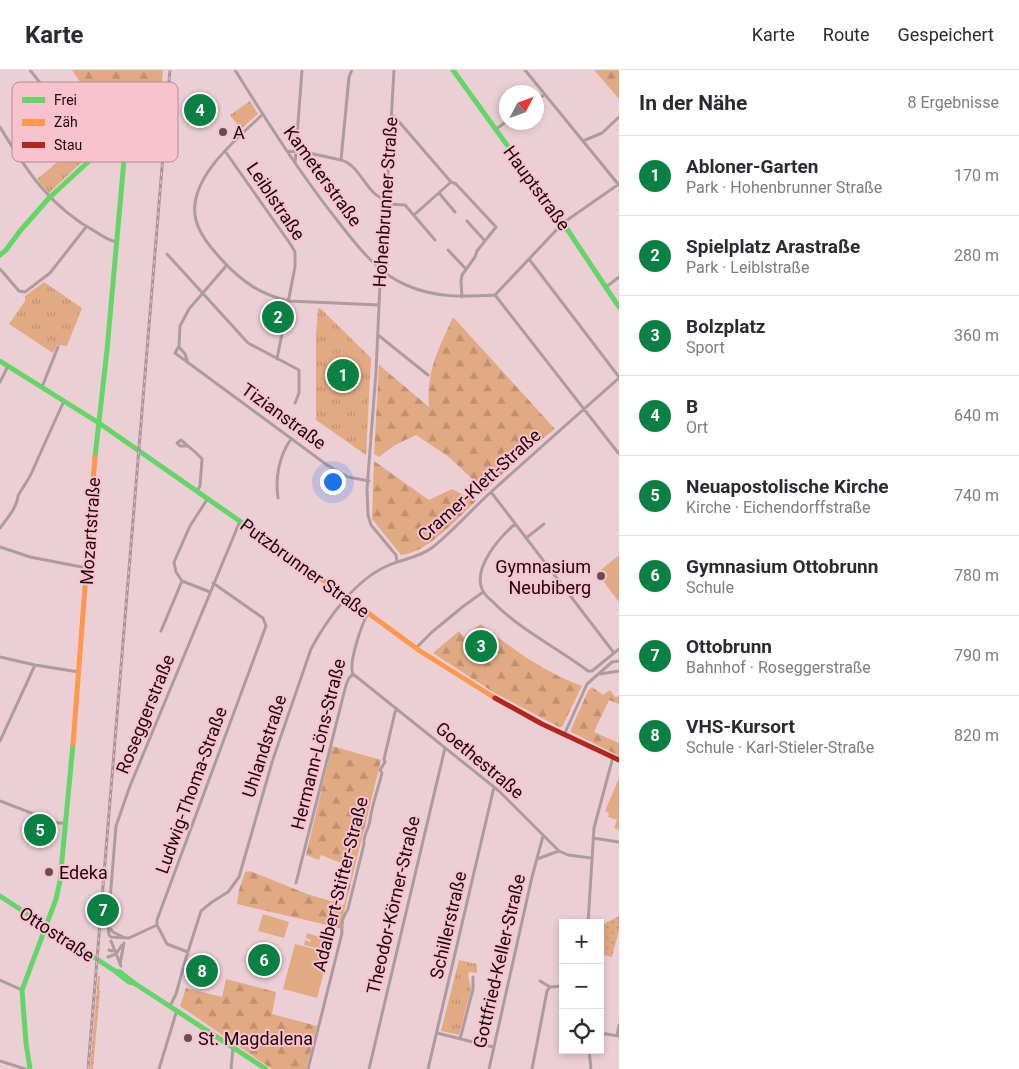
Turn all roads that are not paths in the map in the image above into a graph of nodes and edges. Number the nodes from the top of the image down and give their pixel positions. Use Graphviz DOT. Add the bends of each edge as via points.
graph roads {
  1 [pos="30,70"];
  2 [pos="236,70"];
  3 [pos="302,70"];
  4 [pos="352,70"];
  5 [pos="394,70"];
  6 [pos="453,70"];
  7 [pos="524,70"];
  8 [pos="39,82"];
  9 [pos="536,85"];
  10 [pos="544,95"];
  11 [pos="263,114"];
  12 [pos="391,116"];
  13 [pos="619,117"];
  14 [pos="0,127"];
  15 [pos="499,127"];
  16 [pos="495,130"];
  17 [pos="582,142"];
  18 [pos="12,146"];
  19 [pos="286,150"];
  20 [pos="295,150"];
  21 [pos="225,151"];
  22 [pos="341,160"];
  23 [pos="22,162"];
  24 [pos="88,162"];
  25 [pos="124,162"];
  26 [pos="295,164"];
  27 [pos="451,182"];
  28 [pos="619,184"];
  29 [pos="438,193"];
  30 [pos="49,198"];
  31 [pos="387,202"];
  32 [pos="455,212"];
  33 [pos="414,215"];
  34 [pos="467,221"];
  35 [pos="563,223"];
  36 [pos="86,227"];
  37 [pos="435,240"];
  38 [pos="485,241"];
  39 [pos="117,242"];
  40 [pos="448,250"];
  41 [pos="167,254"];
  42 [pos="0,255"];
  43 [pos="529,260"];
  44 [pos="227,265"];
  45 [pos="0,269"];
  46 [pos="466,269"];
  47 [pos="382,270"];
  48 [pos="619,277"];
  49 [pos="606,287"];
  50 [pos="202,292"];
  51 [pos="495,295"];
  52 [pos="462,297"];
  53 [pos="289,301"];
  54 [pos="379,305"];
  55 [pos="619,307"];
  56 [pos="378,334"];
  57 [pos="58,347"];
  58 [pos="277,359"];
  59 [pos="0,361"];
  60 [pos="8,366"];
  61 [pos="428,375"];
  62 [pos="619,377"];
  63 [pos="0,382"];
  64 [pos="42,387"];
  65 [pos="64,401"];
  66 [pos="295,403"];
  67 [pos="584,409"];
  68 [pos="98,423"];
  69 [pos="291,439"];
  70 [pos="188,446"];
  71 [pos="619,454"];
  72 [pos="369,481"];
  73 [pos="197,491"];
  74 [pos="491,492"];
  75 [pos="208,498"];
  76 [pos="278,498"];
  77 [pos="240,521"];
  78 [pos="515,524"];
  79 [pos="544,524"];
  80 [pos="0,528"];
  81 [pos="526,538"];
  82 [pos="0,547"];
  83 [pos="397,562"];
  84 [pos="87,568"];
  85 [pos="182,581"];
  86 [pos="213,583"];
  87 [pos="210,592"];
  88 [pos="483,592"];
  89 [pos="347,596"];
  90 [pos="369,612"];
  91 [pos="161,631"];
  92 [pos="416,649"];
  93 [pos="619,649"];
  94 [pos="614,653"];
  95 [pos="0,657"];
  96 [pos="619,661"];
  97 [pos="35,665"];
  98 [pos="619,671"];
  99 [pos="79,672"];
  100 [pos="352,674"];
  101 [pos="599,674"];
  102 [pos="396,708"];
  103 [pos="564,735"];
  104 [pos="0,741"];
  105 [pos="445,748"];
  106 [pos="612,757"];
  107 [pos="619,760"];
  108 [pos="494,787"];
  109 [pos="0,801"];
  110 [pos="65,823"];
  111 [pos="543,836"];
  112 [pos="593,838"];
  113 [pos="619,842"];
  114 [pos="559,851"];
  115 [pos="591,858"];
  116 [pos="537,859"];
  117 [pos="296,883"];
  118 [pos="0,896"];
  119 [pos="588,919"];
  120 [pos="157,925"];
  121 [pos="46,926"];
  122 [pos="188,952"];
  123 [pos="112,954"];
  124 [pos="122,955"];
  125 [pos="473,977"];
  126 [pos="0,980"];
  127 [pos="540,982"];
  128 [pos="559,986"];
  129 [pos="550,987"];
  130 [pos="22,990"];
  131 [pos="170,1006"];
  132 [pos="177,1010"];
  133 [pos="619,1025"];
  134 [pos="437,1033"];
  135 [pos="604,1034"];
  136 [pos="618,1036"];
  137 [pos="460,1039"];
  138 [pos="233,1047"];
  139 [pos="492,1047"];
  140 [pos="589,1054"];
  141 [pos="0,1061"];
  142 [pos="25,1069"];
  143 [pos="30,1069"];
  144 [pos="159,1069"];
  145 [pos="231,1069"];
  146 [pos="266,1069"];
  147 [pos="308,1069"];
  148 [pos="369,1069"];
  149 [pos="428,1069"];
  150 [pos="489,1069"];
  151 [pos="532,1069"];
  152 [pos="591,1069"];
  1 -- 8 [label="street"];
  2 -- 11 [label="street, Kameterstraße"];
  3 -- 20 [label="street"];
  4 -- 22 [label="street"];
  5 -- 12 [label="street, Hohenbrunner Straße"];
  6 -- 16 [label="street, Hauptstraße"];
  7 -- 9 [label="street"];
  10 -- 17 [label="street"];
  11 -- 19 [label="street, Kameterstraße"];
  11 -- 21 [label="street"];
  12 -- 27 [label="street" via="400,122"];
  12 -- 31 [label="street, Hohenbrunner Straße"];
  13 -- 17 [label="street" via="602,133"];
  14 -- 18 [label="street"];
  15 -- 16 [label="street"];
  16 -- 35 [label="street, Hauptstraße"];
  17 -- 28 [label="street"];
  19 -- 20 [label="street"];
  19 -- 26 [label="street, Kameterstraße"];
  20 -- 22 [label="street"];
  20 -- 26 [label="street"];
  21 -- 44 [label="street" via="203,181 195,214 206,239"];
  21 -- 53 [label="street, Leiblstraße" via="292,245 296,260"];
  22 -- 31 [label="street" via="350,165 378,198"];
  23 -- 30 [label="street"];
  24 -- 30 [label="street"];
  25 -- 39 [label="street, Mozartstraße"];
  26 -- 47 [label="street, Kameterstraße" via="346,232"];
  27 -- 29 [label="street"];
  27 -- 38 [label="street" via="496,227"];
  28 -- 35 [label="street"];
  29 -- 32 [label="street"];
  29 -- 33 [label="street"];
  30 -- 36 [label="street"];
  30 -- 42 [label="street"];
  31 -- 33 [label="street" via="405,205"];
  31 -- 47 [label="street, Hohenbrunner Straße"];
  33 -- 37 [label="street"];
  34 -- 38 [label="street"];
  35 -- 43 [label="street"];
  35 -- 49 [label="street, Hauptstraße"];
  36 -- 39 [label="street"];
  36 -- 45 [label="street" via="50,273 28,290 22,292 15,287"];
  38 -- 46 [label="street"];
  39 -- 68 [label="street, Mozartstraße"];
  40 -- 46 [label="street"];
  41 -- 50 [label="street"];
  43 -- 51 [label="street"];
  43 -- 62 [label="street"];
  44 -- 50 [label="street, Tizianstraße"];
  44 -- 53 [label="street" via="254,288"];
  46 -- 52 [label="street" via="461,281"];
  47 -- 52 [label="street, Kameterstraße" via="416,290"];
  47 -- 54 [label="street, Hohenbrunner Straße"];
  48 -- 49 [label="street"];
  49 -- 55 [label="street, Hauptstraße"];
  50 -- 58 [label="street" via="248,344"];
  50 -- 69 [label="street, Tizianstraße" via="180,326 179,346 175,353"];
  51 -- 52 [label="street, Kameterstraße"];
  51 -- 67 [label="street"];
  53 -- 54 [label="street"];
  53 -- 58 [label="street, Leiblstraße"];
  54 -- 56 [label="street, Hohenbrunner Straße"];
  56 -- 61 [label="street"];
  56 -- 72 [label="street, Hohenbrunner Straße"];
  57 -- 64 [label="street"];
  58 -- 66 [label="street" via="299,370 299,392"];
  59 -- 60 [label="street, Putzbrunner Straße"];
  60 -- 63 [label="street"];
  60 -- 64 [label="street, Putzbrunner Straße"];
  62 -- 67 [label="street, Cramer-Klett-Straße"];
  64 -- 65 [label="street, Putzbrunner Straße"];
  65 -- 68 [label="street, Putzbrunner Straße"];
  65 -- 80 [label="street" via="33,471"];
  67 -- 71 [label="street"];
  67 -- 74 [label="street, Cramer-Klett-Straße"];
  68 -- 73 [label="street, Putzbrunner Straße"];
  68 -- 84 [label="street, Mozartstraße"];
  69 -- 72 [label="street, Tizianstraße" via="338,472"];
  69 -- 76 [label="street" via="280,464"];
  70 -- 73 [label="street" via="202,459"];
  72 -- 83 [label="street, Hohenbrunner Straße" via="369,520 396,555"];
  73 -- 75 [label="street, Putzbrunner Straße"];
  74 -- 78 [label="street"];
  74 -- 83 [label="street, Cramer-Klett-Straße" via="434,547 416,557"];
  75 -- 77 [label="street, Putzbrunner Straße"];
  75 -- 85 [label="street" via="175,556 174,568"];
  77 -- 86 [label="street, Roseggerstraße"];
  77 -- 89 [label="street, Putzbrunner Straße"];
  78 -- 81 [label="street"];
  78 -- 88 [label="street" via="495,544 483,567 480,583"];
  79 -- 81 [label="street"];
  81 -- 94 [label="street"];
  82 -- 84 [label="street" via="30,557"];
  83 -- 89 [label="street, Cramer-Klett-Straße" via="381,569"];
  84 -- 99 [label="street, Mozartstraße"];
  85 -- 87 [label="street"];
  85 -- 91 [label="street"];
  86 -- 87 [label="street, Roseggerstraße"];
  86 -- 120 [label="street, Ludwig-Thoma-Straße" via="263,618 265,630"];
  87 -- 120 [label="street, Roseggerstraße" via="116,826 109,935 129,938"];
  88 -- 92 [label="street" via="460,608"];
  88 -- 94 [label="street" via="507,617 588,671"];
  89 -- 90 [label="street, Putzbrunner Straße"];
  89 -- 122 [label="street, Uhlandstraße" via="311,649 273,759 239,877 228,892 202,911"];
  90 -- 92 [label="street, Putzbrunner Straße"];
  90 -- 100 [label="street, Hermann-Löns-Straße" via="362,625"];
  92 -- 103 [label="street, Putzbrunner Straße"];
  93 -- 94 [label="street"];
  95 -- 97 [label="street"];
  96 -- 101 [label="street" via="612,662"];
  97 -- 99 [label="street"];
  97 -- 104 [label="street"];
  98 -- 101 [label="street"];
  99 -- 110 [label="street, Mozartstraße"];
  100 -- 102 [label="street, Goethestraße"];
  100 -- 117 [label="street, Hermann-Löns-Straße" via="342,700"];
  101 -- 103 [label="street" via="585,688"];
  102 -- 105 [label="street, Goethestraße"];
  102 -- 147 [label="street, Adalbert-Stifter-Straße"];
  103 -- 106 [label="street, Putzbrunner Straße"];
  105 -- 108 [label="street, Goethestraße"];
  105 -- 148 [label="street, Theodor-Körner-Straße"];
  106 -- 107 [label="street, Putzbrunner Straße"];
  106 -- 112 [label="street"];
  108 -- 111 [label="street, Goethestraße"];
  108 -- 134 [label="street, Schillerstraße"];
  109 -- 110 [label="street" via="57,823"];
  110 -- 121 [label="street, Mozartstraße" via="60,882"];
  111 -- 114 [label="street, Goethestraße"];
  111 -- 116 [label="street, Gottfried-Keller-Straße"];
  112 -- 113 [label="street"];
  112 -- 115 [label="street"];
  114 -- 115 [label="street, Goethestraße"];
  114 -- 116 [label="street, Gottfried-Keller-Straße"];
  115 -- 119 [label="street"];
  116 -- 139 [label="street, Gottfried-Keller-Straße"];
  118 -- 121 [label="street, Ottostraße"];
  120 -- 122 [label="street" via="167,944"];
  121 -- 130 [label="street"];
  121 -- 131 [label="street, Ottostraße"];
  122 -- 131 [label="street, Uhlandstraße"];
  123 -- 124 [label="street"];
  123 -- 124 [label="street" via="119,963"];
  123 -- 124 [label="street" via="124,943"];
  125 -- 137 [label="street"];
  126 -- 130 [label="street"];
  127 -- 129 [label="street"];
  128 -- 129 [label="street"];
  129 -- 151 [label="street"];
  130 -- 143 [label="street"];
  131 -- 132 [label="street, Ottostraße"];
  132 -- 138 [label="street, Ottostraße"];
  132 -- 144 [label="street"];
  133 -- 136 [label="street"];
  134 -- 137 [label="street"];
  134 -- 149 [label="street, Schillerstraße"];
  135 -- 136 [label="street"];
  137 -- 139 [label="street"];
  138 -- 145 [label="street"];
  138 -- 146 [label="street, Ottostraße"];
  139 -- 150 [label="street, Gottfried-Keller-Straße"];
  140 -- 152 [label="street"];
  141 -- 142 [label="street"];
}
